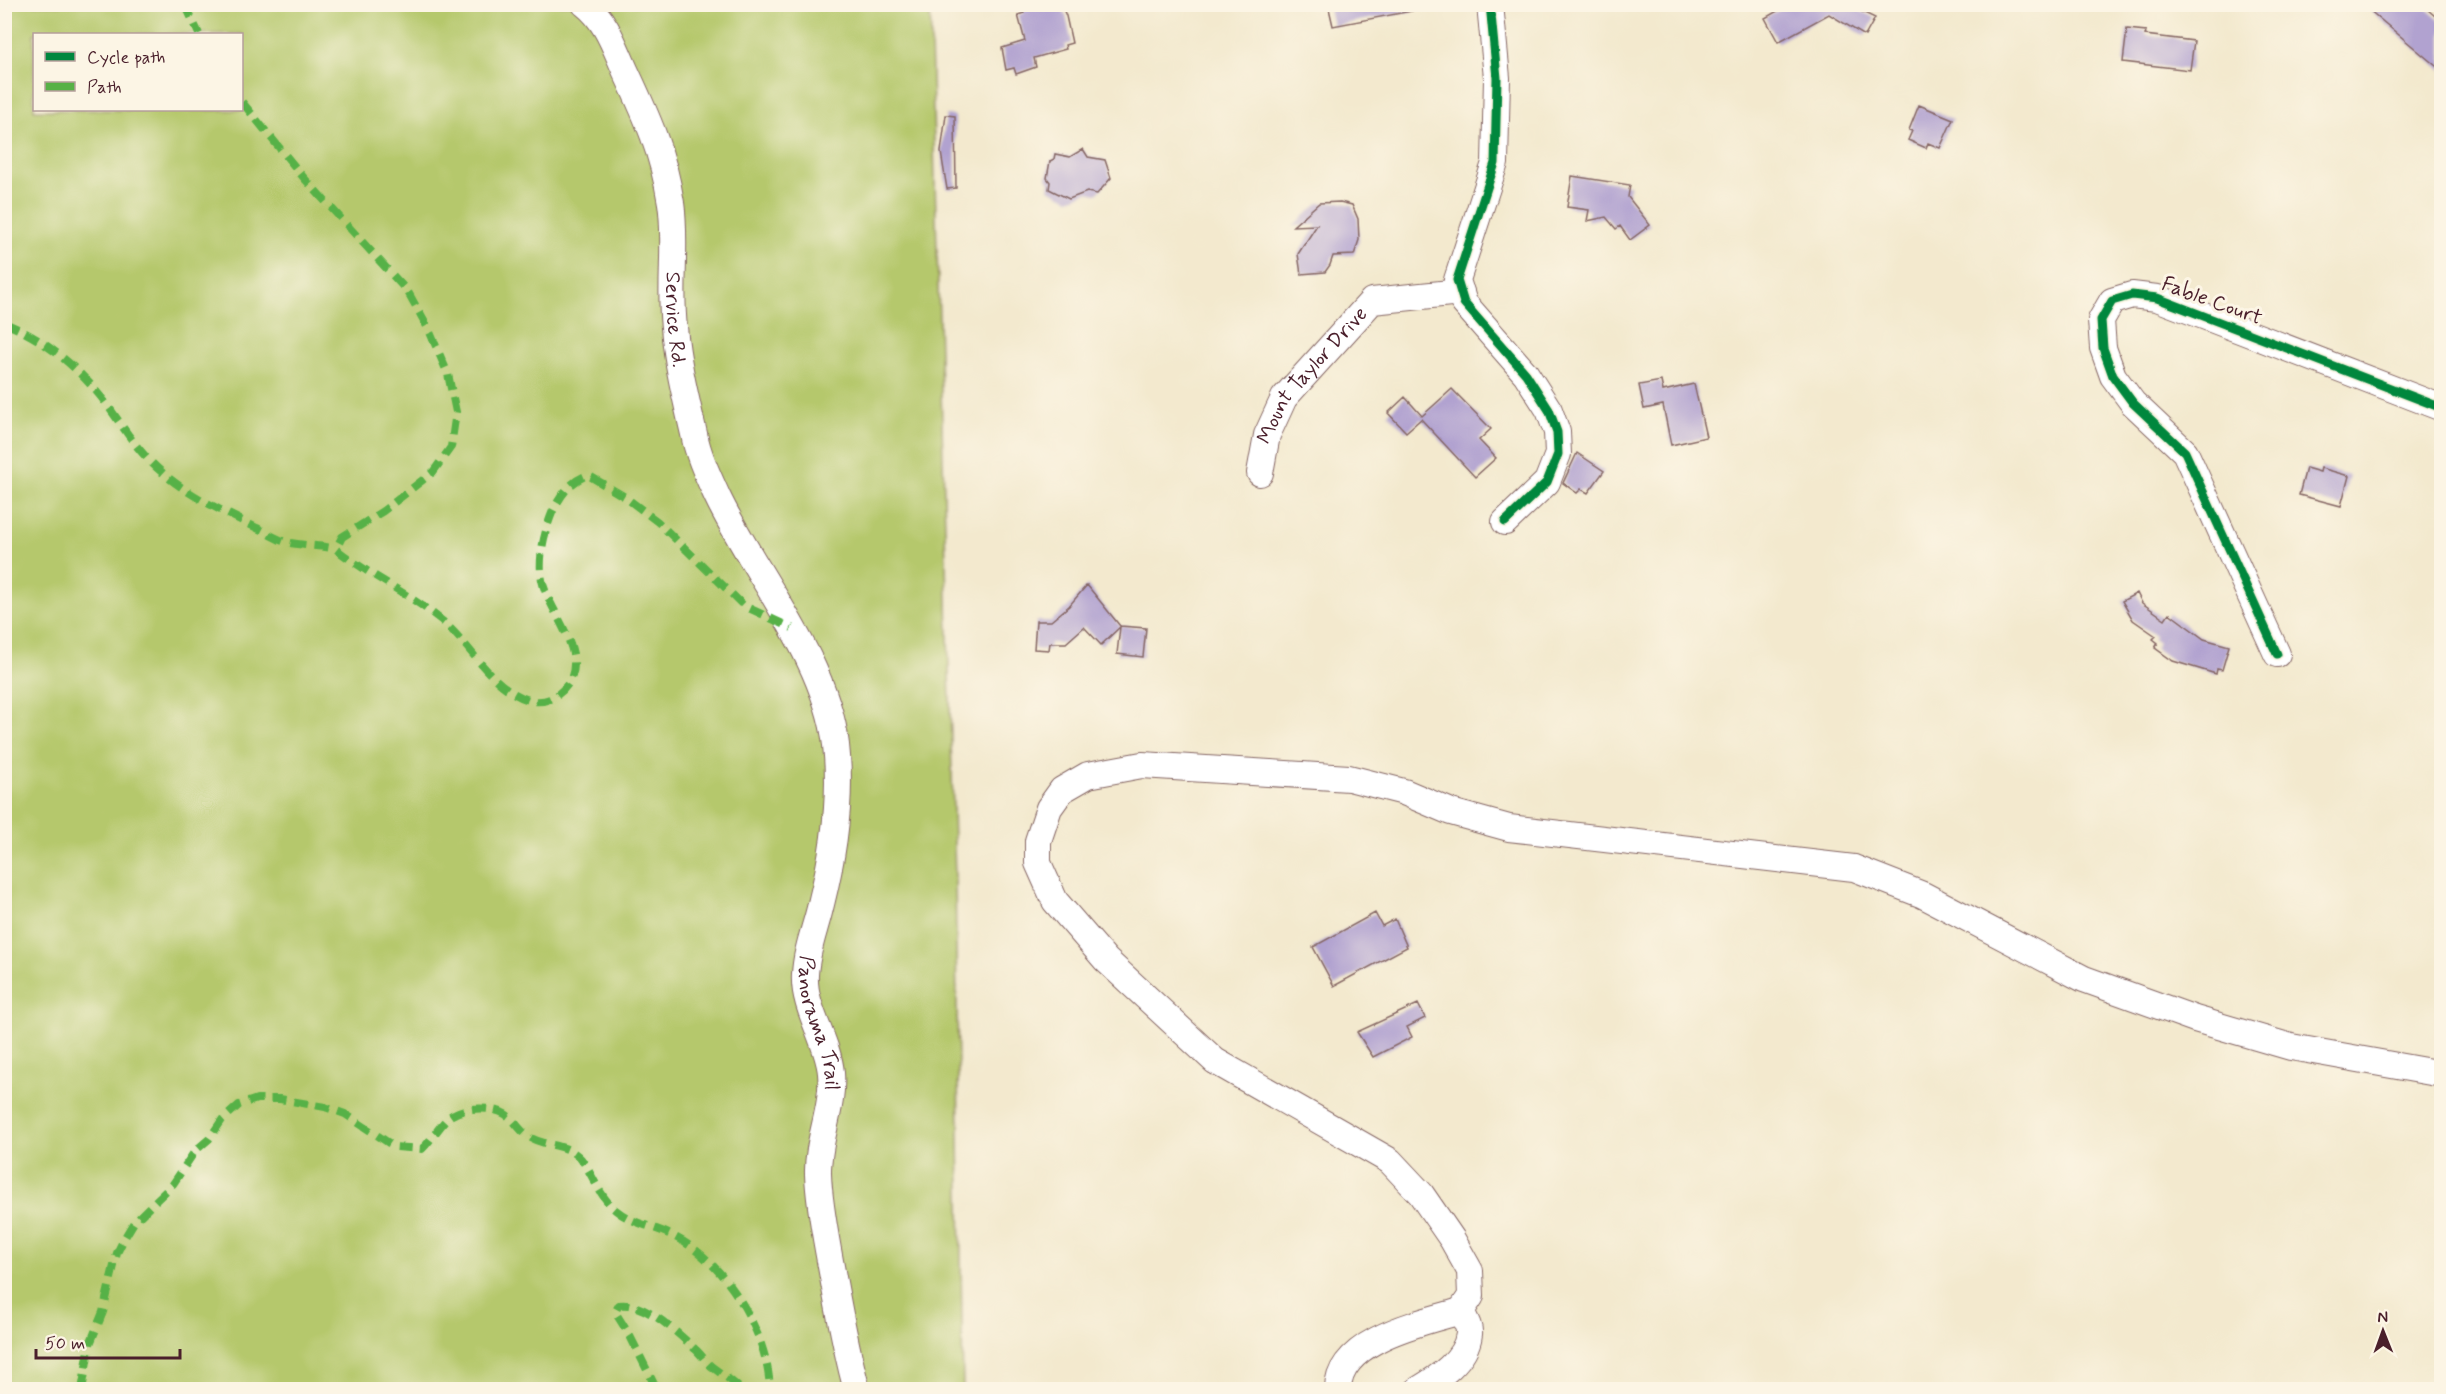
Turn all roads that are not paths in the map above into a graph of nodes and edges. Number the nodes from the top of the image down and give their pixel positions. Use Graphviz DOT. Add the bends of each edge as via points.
graph roads {
  1 [pos="585,4"];
  2 [pos="1490,4"];
  3 [pos="1461,292"];
  4 [pos="2442,408"];
  5 [pos="1260,473"];
  6 [pos="1505,522"];
  7 [pos="792,628"];
  8 [pos="2277,654"];
  9 [pos="2442,1074"];
  10 [pos="1461,1311"];
  11 [pos="857,1389"];
  12 [pos="1338,1389"];
  13 [pos="1418,1389"];
  1 -- 7 [label="street, Service Rd." via="597,13 612,39 650,122 663,165 671,207 673,325 696,443 733,530"];
  2 -- 3 [label="street" via="1497,78 1495,163 1458,280"];
  3 -- 5 [label="street, Mount Taylor Drive" via="1372,301 1284,399 1267,435"];
  3 -- 6 [label="street" via="1464,303 1526,374 1549,410 1557,432 1558,454 1547,482"];
  4 -- 8 [label="street, Fable Court" via="2157,298 2132,295 2112,301 2101,320 2103,348 2113,376 2133,403 2185,452"];
  7 -- 11 [label="street, Panorama Trail" via="828,706 836,743 835,826 804,979 831,1072 831,1098 818,1173 840,1320"];
  9 -- 10 [label="street" via="2291,1047 2194,1018 2084,979 1923,895 1854,868 1509,828 1451,812 1404,792 1348,778 1142,765 1089,775 1062,790 1049,808 1038,841 1038,863 1055,901 1106,960 1215,1060 1390,1161 1421,1194 1470,1271 1471,1296"];
  10 -- 12 [label="street" via="1404,1327 1365,1347 1344,1369"];
  10 -- 13 [label="street" via="1469,1332 1465,1346 1452,1365"];
}
